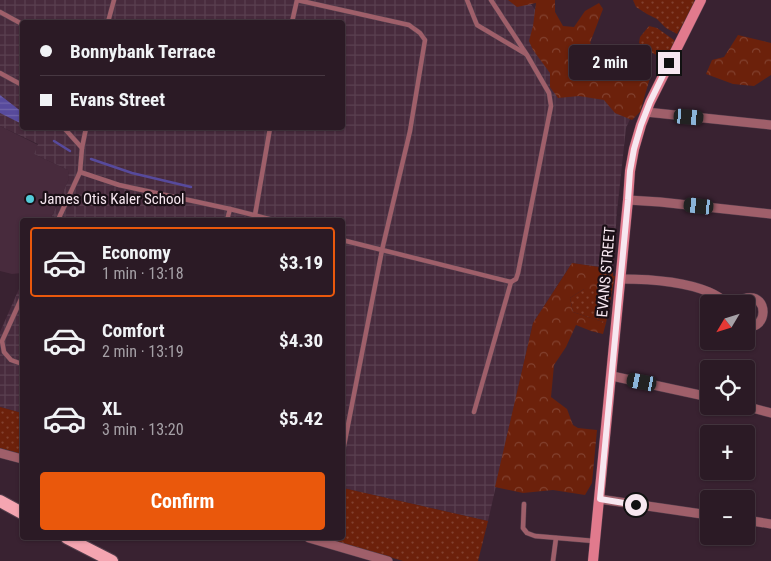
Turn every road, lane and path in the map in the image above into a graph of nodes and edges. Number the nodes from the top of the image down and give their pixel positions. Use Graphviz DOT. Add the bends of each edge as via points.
graph roads {
  1 [pos="114,0"];
  2 [pos="467,0"];
  3 [pos="491,0"];
  4 [pos="701,0"];
  5 [pos="0,12"];
  6 [pos="109,20"];
  7 [pos="292,20"];
  8 [pos="20,23"];
  9 [pos="527,55"];
  10 [pos="0,73"];
  11 [pos="20,84"];
  12 [pos="646,112"];
  13 [pos="771,125"];
  14 [pos="66,130"];
  15 [pos="86,130"];
  16 [pos="270,130"];
  17 [pos="82,148"];
  18 [pos="80,172"];
  19 [pos="628,200"];
  20 [pos="230,209"];
  21 [pos="771,214"];
  22 [pos="256,217"];
  23 [pos="59,218"];
  24 [pos="227,218"];
  25 [pos="345,241"];
  26 [pos="382,250"];
  27 [pos="620,279"];
  28 [pos="511,282"];
  29 [pos="716,295"];
  30 [pos="755,298"];
  31 [pos="20,301"];
  32 [pos="755,325"];
  33 [pos="20,363"];
  34 [pos="612,376"];
  35 [pos="700,396"];
  36 [pos="755,409"];
  37 [pos="474,412"];
  38 [pos="771,413"];
  39 [pos="345,441"];
  40 [pos="0,452"];
  41 [pos="20,457"];
  42 [pos="600,499"];
  43 [pos="0,501"];
  44 [pos="524,504"];
  45 [pos="20,513"];
  46 [pos="700,514"];
  47 [pos="755,521"];
  48 [pos="771,524"];
  49 [pos="556,538"];
  50 [pos="71,540"];
  51 [pos="315,540"];
  52 [pos="595,541"];
  53 [pos="375,559"];
  54 [pos="108,560"];
  55 [pos="388,561"];
  56 [pos="553,561"];
  57 [pos="593,561"];
  1 -- 6 [label="lane"];
  2 -- 9 [label="lane" via="477,25"];
  3 -- 9 [label="lane"];
  4 -- 12 [label="street, EVANS STREET"];
  5 -- 8 [label="lane"];
  7 -- 26 [label="lane" via="297,0 409,25 425,40 410,131"];
  9 -- 28 [label="lane" via="549,93 551,106 518,274"];
  10 -- 11 [label="lane"];
  12 -- 13 [label="street"];
  12 -- 19 [label="street, EVANS STREET" via="633,156"];
  14 -- 17 [label="lane"];
  15 -- 17 [label="lane"];
  16 -- 22 [label="lane"];
  17 -- 18 [label="lane"];
  18 -- 20 [label="lane" via="119,185"];
  18 -- 23 [label="lane"];
  19 -- 21 [label="street"];
  19 -- 27 [label="street, EVANS STREET"];
  20 -- 22 [label="lane"];
  20 -- 24 [label="lane"];
  25 -- 26 [label="lane"];
  26 -- 28 [label="lane"];
  26 -- 39 [label="lane"];
  27 -- 29 [label="street" via="695,287"];
  27 -- 34 [label="street, EVANS STREET"];
  28 -- 37 [label="lane"];
  30 -- 32 [label="street" via="764,308 763,316"];
  31 -- 33 [label="lane" via="2,341 4,352 11,360"];
  34 -- 35 [label="street"];
  34 -- 42 [label="street, EVANS STREET"];
  36 -- 38 [label="street"];
  40 -- 41 [label="street"];
  42 -- 46 [label="street"];
  42 -- 52 [label="street, EVANS STREET"];
  43 -- 45 [label="main road"];
  44 -- 49 [label="lane" via="523,528 527,533"];
  47 -- 48 [label="street"];
  49 -- 52 [label="lane"];
  49 -- 56 [label="lane"];
  50 -- 54 [label="main road"];
  51 -- 53 [label="street"];
  52 -- 57 [label="street, EVANS STREET"];
  53 -- 55 [label="street"];
}
